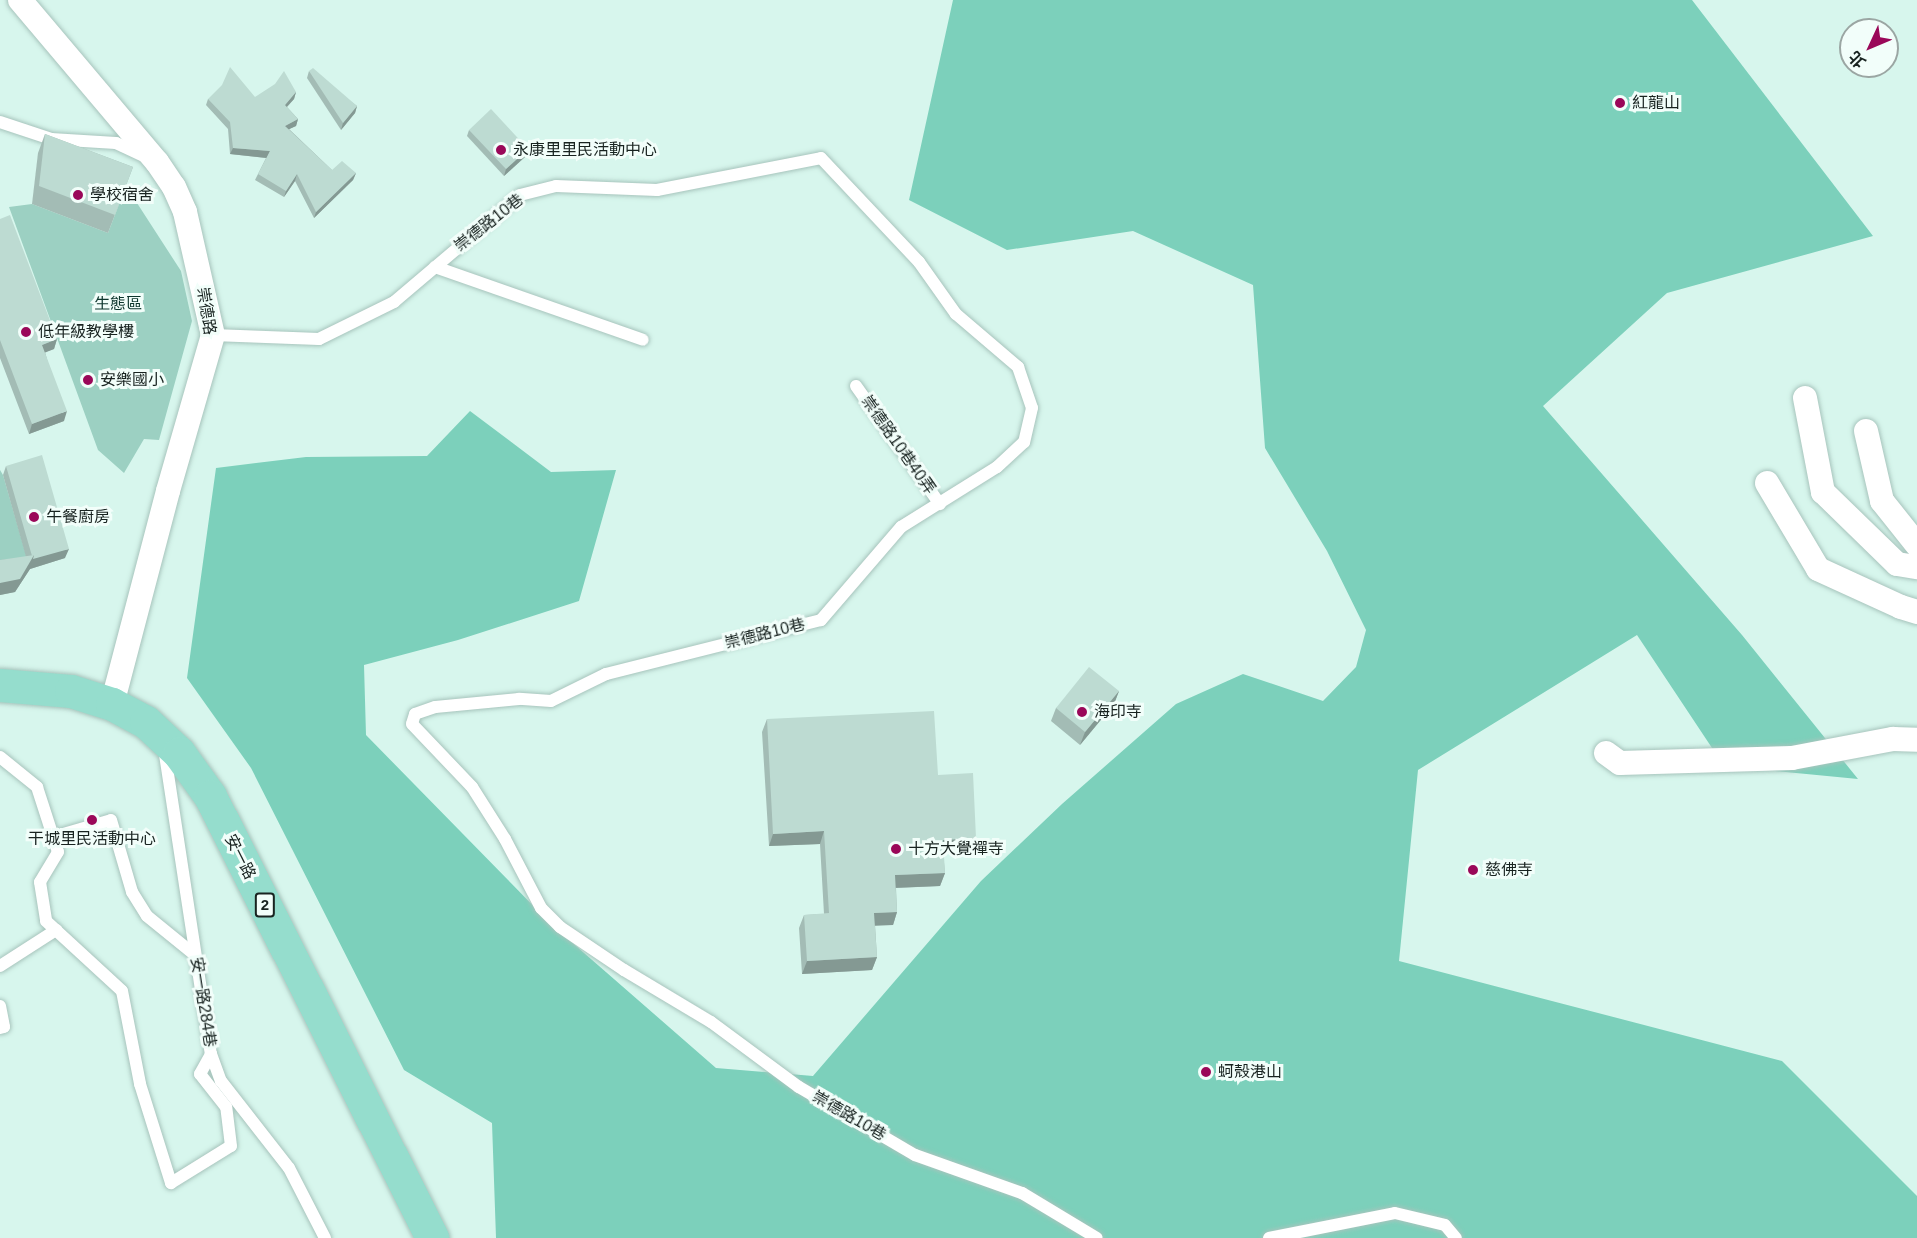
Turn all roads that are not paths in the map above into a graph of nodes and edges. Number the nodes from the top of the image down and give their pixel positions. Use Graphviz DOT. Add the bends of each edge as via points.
graph roads {
  1 [pos="20,0"];
  2 [pos="0,122"];
  3 [pos="157,162"];
  4 [pos="435,267"];
  5 [pos="213,335"];
  6 [pos="643,340"];
  7 [pos="856,387"];
  8 [pos="1806,398"];
  9 [pos="1866,431"];
  10 [pos="1767,483"];
  11 [pos="940,504"];
  12 [pos="1917,544"];
  13 [pos="1917,567"];
  14 [pos="1917,612"];
  15 [pos="0,685"];
  16 [pos="112,704"];
  17 [pos="162,735"];
  18 [pos="1917,740"];
  19 [pos="1606,753"];
  20 [pos="0,757"];
  21 [pos="53,837"];
  22 [pos="56,930"];
  23 [pos="195,955"];
  24 [pos="0,966"];
  25 [pos="0,1006"];
  26 [pos="0,1028"];
  27 [pos="211,1054"];
  28 [pos="325,1238"];
  29 [pos="432,1238"];
  30 [pos="1097,1238"];
  31 [pos="1269,1238"];
  32 [pos="1456,1238"];
  1 -- 3 [label="street, 崇德路"];
  2 -- 3 [label="lane" via="51,139 116,143"];
  3 -- 5 [label="street, 崇德路" via="185,212"];
  4 -- 5 [label="lane, 崇德路10巷" via="394,302 319,339"];
  4 -- 6 [label="lane"];
  4 -- 11 [label="lane, 崇德路10巷" via="520,195 556,186 657,190 821,158 919,262 956,314 1018,367 1032,408 1024,442 997,467"];
  5 -- 16 [label="street, 崇德路"];
  7 -- 11 [label="lane, 崇德路10巷40弄"];
  8 -- 13 [label="street" via="1823,492 1897,564"];
  9 -- 12 [label="street" via="1882,501"];
  10 -- 14 [label="street" via="1818,569"];
  11 -- 30 [label="lane, 崇德路10巷" via="902,526 821,620 606,674 551,701 519,699 435,707 416,714 412,724 472,787 541,908 560,927 711,1022 818,1098 915,1155 1022,1193"];
  15 -- 16 [label="main road, 安一路 / 2" via="71,691"];
  16 -- 17 [label="main road, 安一路 / 2"];
  17 -- 23 [label="lane, 安一路284巷"];
  17 -- 29 [label="main road, 安一路 / 2" via="210,796"];
  18 -- 19 [label="street" via="1893,739 1792,758 1620,763"];
  20 -- 21 [label="lane" via="37,788"];
  21 -- 22 [label="lane" via="58,852 40,882 46,921"];
  21 -- 23 [label="lane" via="111,819 132,892 147,916"];
  22 -- 24 [label="lane"];
  22 -- 27 [label="lane" via="122,991 140,1084 171,1183 231,1146 226,1107 200,1074"];
  23 -- 27 [label="lane, 安一路284巷"];
  25 -- 26 [label="lane" via="4,1027"];
  27 -- 28 [label="lane, 安一路284巷" via="221,1081 289,1168"];
  31 -- 32 [label="lane" via="1395,1213 1445,1225"];
}
